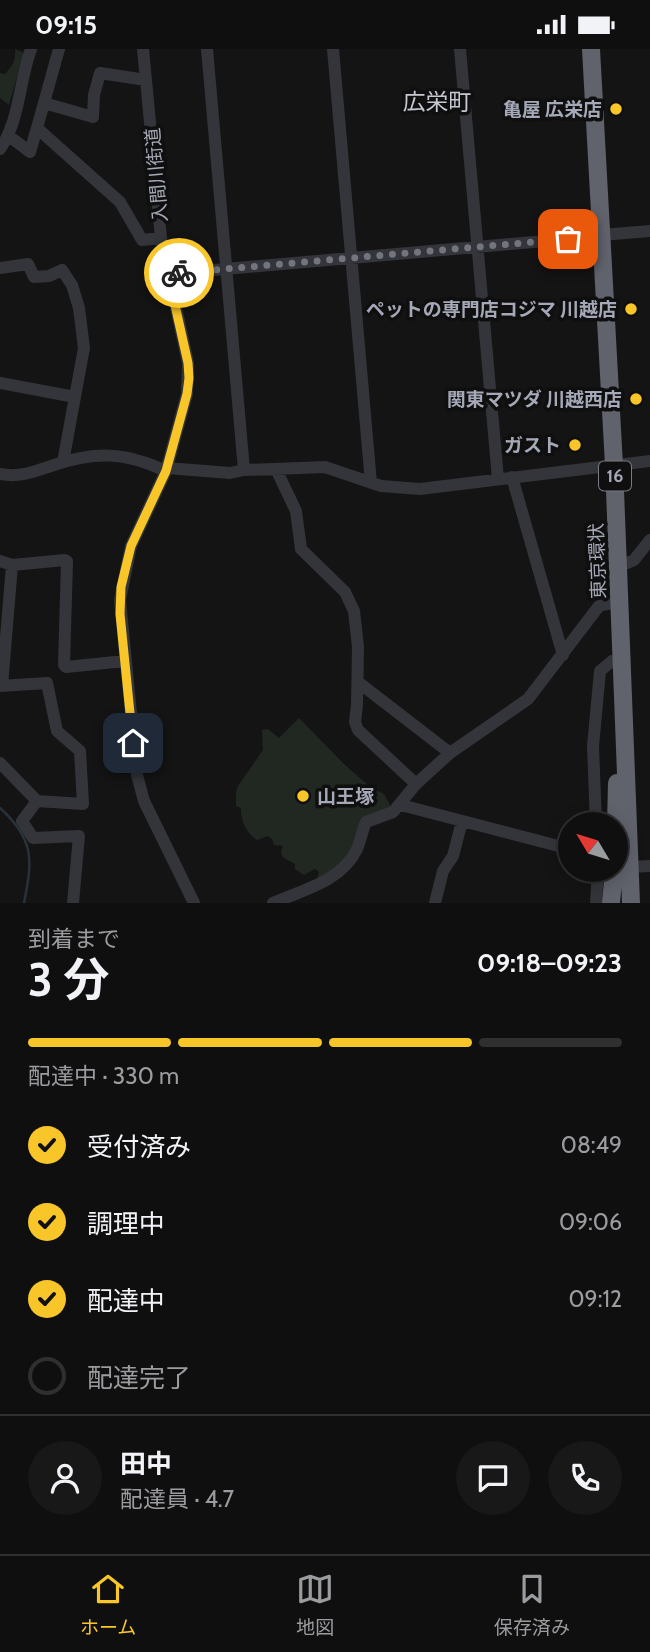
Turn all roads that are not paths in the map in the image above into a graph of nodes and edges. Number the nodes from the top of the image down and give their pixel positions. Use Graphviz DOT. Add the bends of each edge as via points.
graph roads {
  1 [pos="32,49"];
  2 [pos="59,49"];
  3 [pos="143,49"];
  4 [pos="207,49"];
  5 [pos="333,49"];
  6 [pos="460,49"];
  7 [pos="580,49"];
  8 [pos="591,49"];
  9 [pos="146,80"];
  10 [pos="44,103"];
  11 [pos="37,128"];
  12 [pos="9,135"];
  13 [pos="0,149"];
  14 [pos="650,231"];
  15 [pos="596,236"];
  16 [pos="161,238"];
  17 [pos="478,247"];
  18 [pos="352,257"];
  19 [pos="0,268"];
  20 [pos="227,269"];
  21 [pos="168,274"];
  22 [pos="0,383"];
  23 [pos="75,397"];
  24 [pos="650,461"];
  25 [pos="63,463"];
  26 [pos="608,466"];
  27 [pos="167,469"];
  28 [pos="276,469"];
  29 [pos="244,470"];
  30 [pos="0,474"];
  31 [pos="512,477"];
  32 [pos="498,479"];
  33 [pos="371,483"];
  34 [pos="650,540"];
  35 [pos="6,563"];
  36 [pos="618,567"];
  37 [pos="608,604"];
  38 [pos="562,655"];
  39 [pos="125,661"];
  40 [pos="612,661"];
  41 [pos="358,682"];
  42 [pos="1,686"];
  43 [pos="450,753"];
  44 [pos="0,762"];
  45 [pos="617,783"];
  46 [pos="416,784"];
  47 [pos="37,801"];
  48 [pos="401,805"];
  49 [pos="596,812"];
  50 [pos="616,812"];
  51 [pos="462,821"];
  52 [pos="558,846"];
  53 [pos="636,867"];
  54 [pos="650,875"];
  55 [pos="597,882"];
  56 [pos="73,903"];
  57 [pos="194,903"];
  58 [pos="273,903"];
  59 [pos="435,903"];
  60 [pos="596,903"];
  61 [pos="611,903"];
  62 [pos="620,903"];
  63 [pos="632,903"];
  1 -- 12 [label="street"];
  2 -- 10 [label="street"];
  3 -- 9 [label="street, 入間川街道"];
  4 -- 20 [label="street"];
  5 -- 18 [label="street"];
  6 -- 17 [label="street"];
  7 -- 15 [label="highway, 東京環状 / 16"];
  8 -- 15 [label="highway, 東京環状 / 16"];
  9 -- 10 [label="street" via="100,73 93,117"];
  9 -- 16 [label="street, 入間川街道"];
  10 -- 11 [label="street"];
  11 -- 12 [label="street" via="30,152"];
  11 -- 16 [label="street" via="120,202 142,240"];
  12 -- 13 [label="street"];
  14 -- 15 [label="street"];
  15 -- 17 [label="street"];
  15 -- 26 [label="highway, 東京環状 / 16"];
  16 -- 21 [label="street, 入間川街道"];
  17 -- 18 [label="street"];
  17 -- 32 [label="street"];
  18 -- 20 [label="street"];
  18 -- 33 [label="street"];
  19 -- 23 [label="street" via="28,264 34,277 65,273 79,308 84,348"];
  20 -- 21 [label="street"];
  20 -- 29 [label="street"];
  21 -- 27 [label="street, 入間川街道" via="189,378"];
  22 -- 23 [label="street"];
  23 -- 25 [label="street"];
  24 -- 26 [label="street"];
  25 -- 27 [label="street" via="116,454"];
  25 -- 30 [label="street" via="24,475"];
  26 -- 31 [label="street"];
  26 -- 36 [label="highway, 東京環状 / 16"];
  26 -- 37 [label="highway, 東京環状 / 16"];
  27 -- 29 [label="street"];
  27 -- 39 [label="street, 入間川街道" via="139,526 125,568 120,600"];
  28 -- 29 [label="street"];
  28 -- 33 [label="street" via="326,467"];
  28 -- 41 [label="street" via="296,511 301,549 345,592 354,611"];
  31 -- 32 [label="street"];
  31 -- 38 [label="street"];
  32 -- 33 [label="street" via="420,489"];
  34 -- 36 [label="street" via="634,560"];
  35 -- 39 [label="street" via="67,561 66,667"];
  35 -- 42 [label="street"];
  36 -- 53 [label="highway, 東京環状 / 16"];
  37 -- 38 [label="street" via="599,606"];
  37 -- 40 [label="highway, 東京環状 / 16"];
  38 -- 43 [label="street" via="528,699"];
  39 -- 57 [label="street, 入間川街道" via="144,801"];
  40 -- 45 [label="highway, 東京環状 / 16"];
  40 -- 49 [label="street" via="600,671 593,746"];
  41 -- 43 [label="street"];
  41 -- 46 [label="street" via="358,730"];
  42 -- 47 [label="street" via="47,683 57,731 80,751 83,804"];
  43 -- 46 [label="street"];
  44 -- 47 [label="street"];
  45 -- 50 [label="highway"];
  45 -- 62 [label="highway, 東京環状 / 16"];
  46 -- 48 [label="street"];
  47 -- 56 [label="street" via="22,821 33,838 79,836"];
  48 -- 51 [label="street"];
  48 -- 58 [label="street" via="366,822 353,855 331,878"];
  51 -- 52 [label="street"];
  51 -- 59 [label="street"];
  53 -- 54 [label="street"];
  53 -- 61 [label="highway"];
  53 -- 63 [label="highway, 東京環状 / 16"];
  55 -- 60 [label="street"];
}
